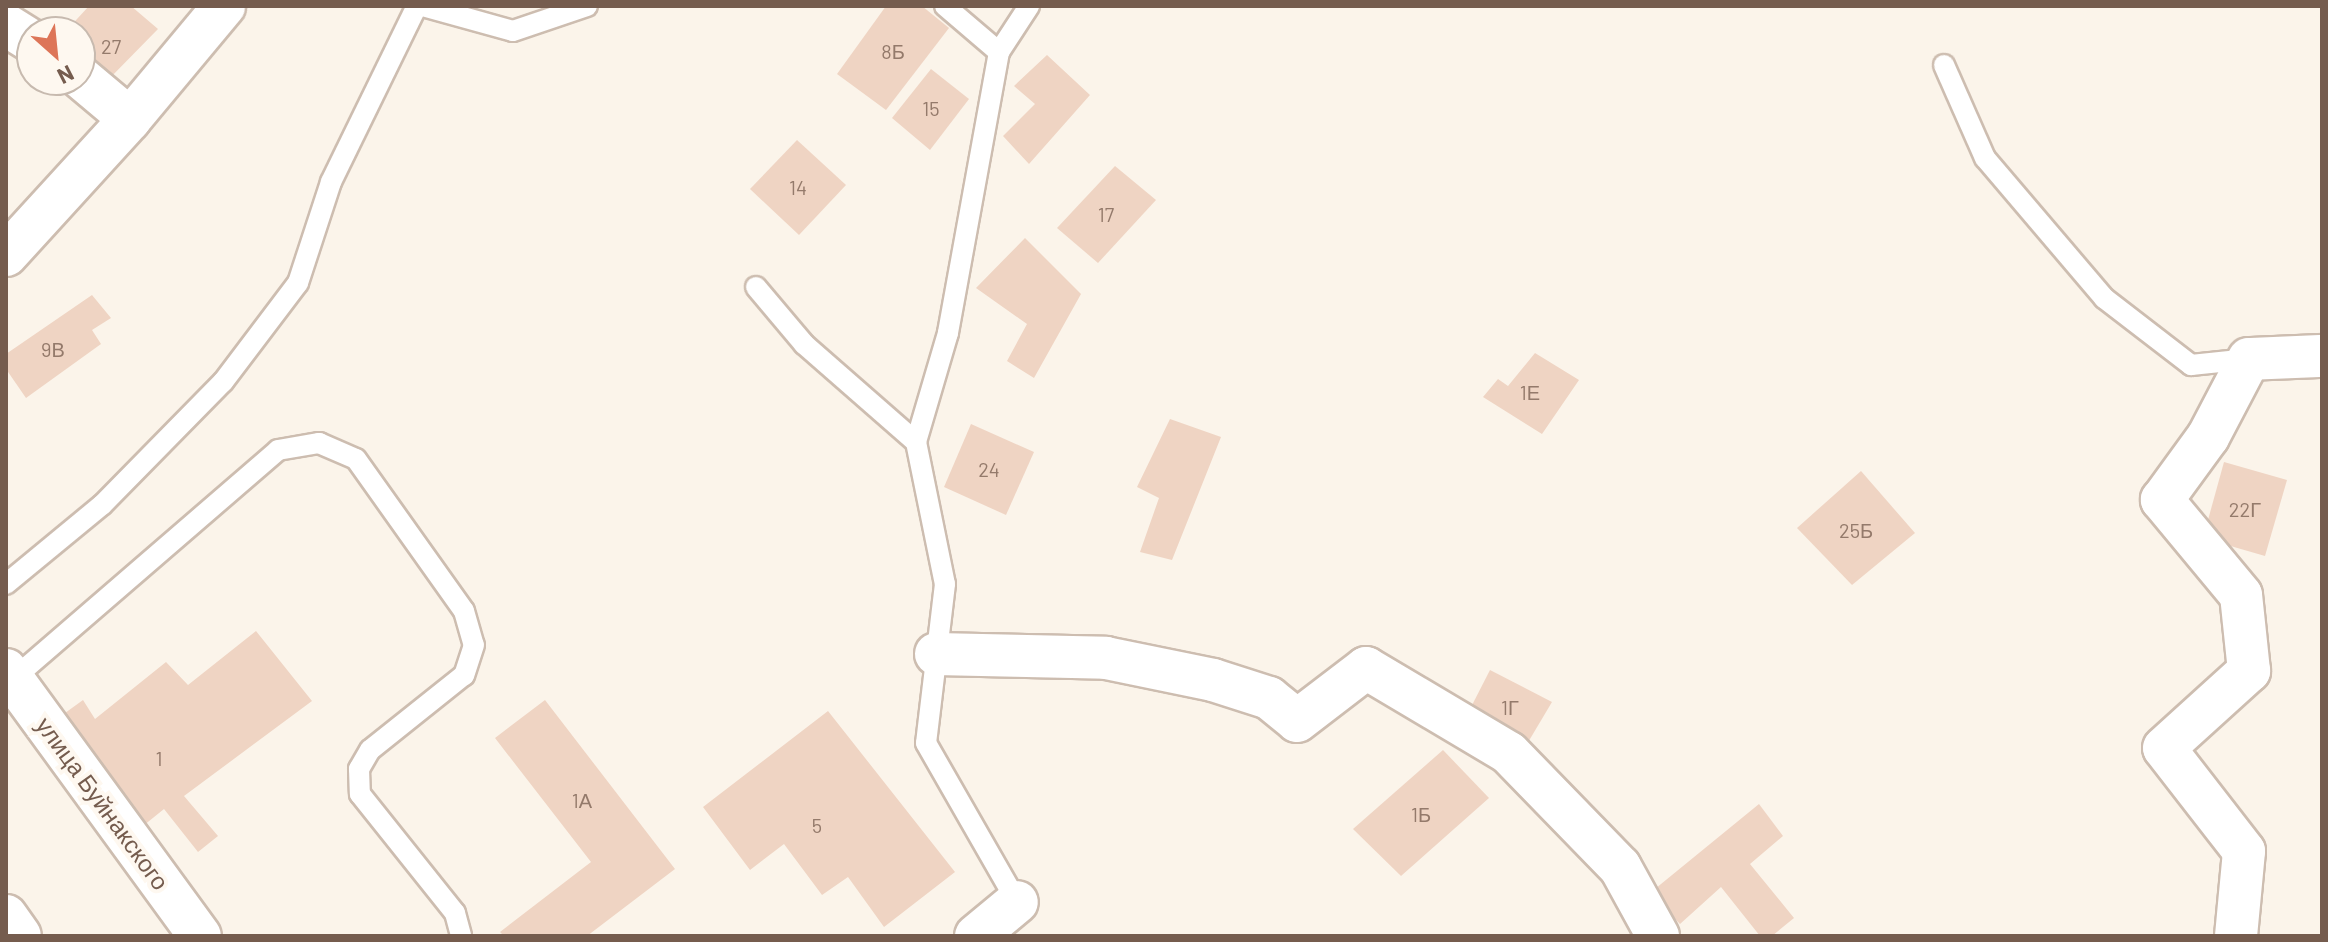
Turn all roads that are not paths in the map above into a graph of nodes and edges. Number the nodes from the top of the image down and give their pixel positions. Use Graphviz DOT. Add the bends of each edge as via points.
graph roads {
  1 [pos="224,6"];
  2 [pos="417,6"];
  3 [pos="423,6"];
  4 [pos="587,6"];
  5 [pos="945,6"];
  6 [pos="1029,6"];
  7 [pos="999,52"];
  8 [pos="1944,65"];
  9 [pos="96,90"];
  10 [pos="130,119"];
  11 [pos="6,255"];
  12 [pos="756,287"];
  13 [pos="2322,356"];
  14 [pos="2249,359"];
  15 [pos="916,442"];
  16 [pos="6,584"];
  17 [pos="936,654"];
  18 [pos="9,675"];
  19 [pos="1017,902"];
  20 [pos="6,916"];
  21 [pos="20,936"];
  22 [pos="200,936"];
  23 [pos="461,936"];
  24 [pos="976,936"];
  25 [pos="1658,936"];
  26 [pos="2236,936"];
  1 -- 10 [label="street"];
  2 -- 16 [label="lane" via="331,182 298,283 223,382 102,505"];
  3 -- 4 [label="lane" via="513,31"];
  5 -- 7 [label="lane"];
  6 -- 7 [label="lane"];
  7 -- 15 [label="lane" via="948,333"];
  8 -- 14 [label="lane" via="1985,158 2104,298 2191,365"];
  9 -- 10 [label="street"];
  10 -- 11 [label="street"];
  12 -- 15 [label="lane" via="804,344"];
  13 -- 14 [label="street"];
  14 -- 26 [label="street" via="2208,437 2162,500 2241,595 2249,671 2164,748 2244,851"];
  15 -- 17 [label="lane" via="945,584"];
  17 -- 19 [label="lane" via="926,743"];
  17 -- 25 [label="street" via="1106,658 1255,693 1297,721 1366,668 1509,753 1620,867"];
  18 -- 22 [label="street, улица Буйнакского"];
  18 -- 23 [label="lane" via="278,450 319,443 356,459 464,611 474,645 464,675 370,750 359,769 360,794 455,913"];
  19 -- 24 [label="street"];
  20 -- 21 [label="street"];
}
